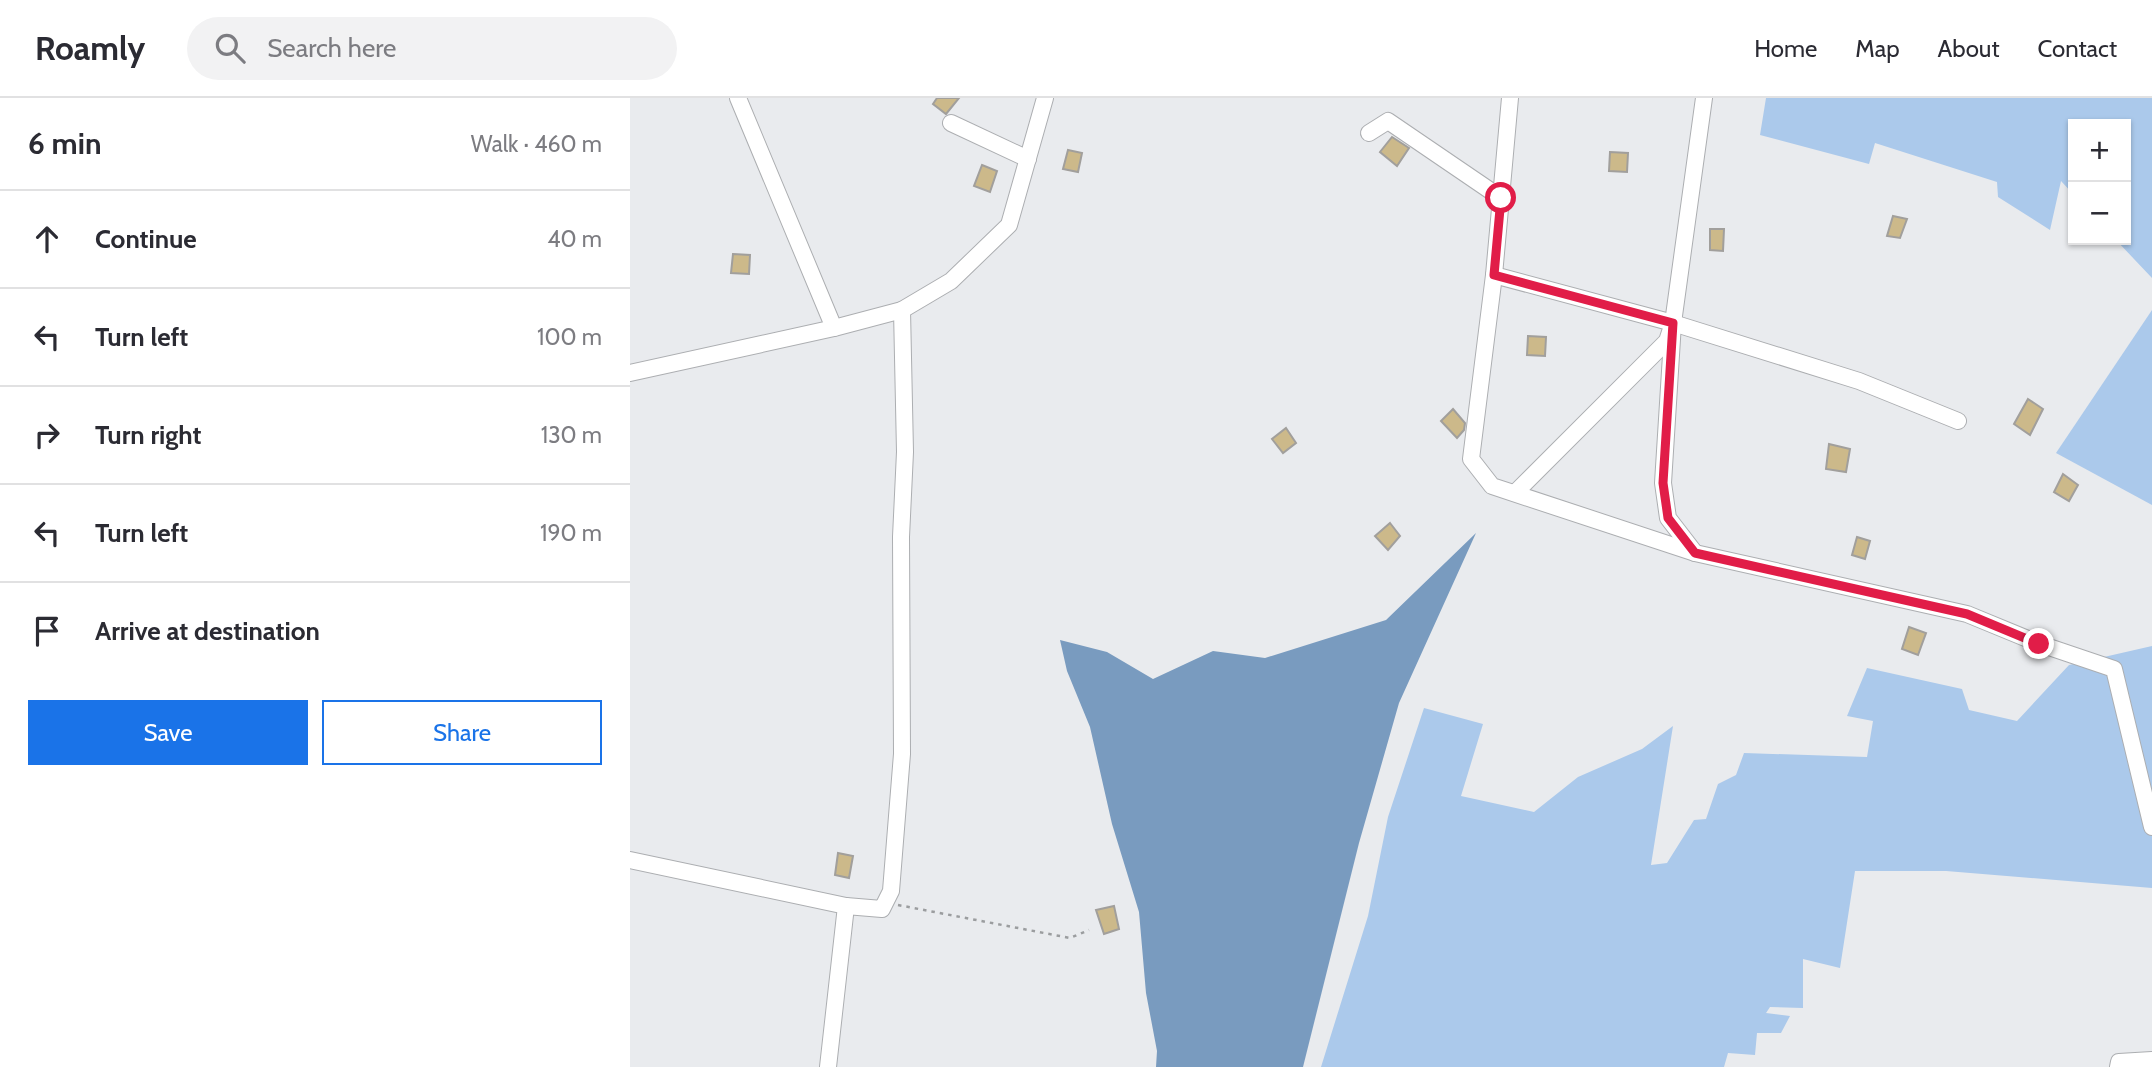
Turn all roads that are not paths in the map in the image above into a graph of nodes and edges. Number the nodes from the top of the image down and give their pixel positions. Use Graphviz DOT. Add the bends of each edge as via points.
graph roads {
  1 [pos="738,98"];
  2 [pos="1045,98"];
  3 [pos="1510,98"];
  4 [pos="1704,98"];
  5 [pos="951,123"];
  6 [pos="1369,133"];
  7 [pos="1028,159"];
  8 [pos="1501,198"];
  9 [pos="1494,275"];
  10 [pos="902,310"];
  11 [pos="1673,323"];
  12 [pos="834,328"];
  13 [pos="630,373"];
  14 [pos="1958,421"];
  15 [pos="1515,493"];
  16 [pos="1695,553"];
  17 [pos="2152,827"];
  18 [pos="630,860"];
  19 [pos="846,906"];
  20 [pos="2152,1060"];
  21 [pos="828,1067"];
  22 [pos="2118,1067"];
  1 -- 12 [label="street"];
  2 -- 7 [label="street"];
  3 -- 8 [label="street"];
  4 -- 11 [label="street"];
  5 -- 7 [label="street"];
  6 -- 8 [label="street" via="1388,121"];
  7 -- 10 [label="street" via="1009,225 951,281"];
  8 -- 9 [label="street"];
  9 -- 11 [label="street"];
  9 -- 15 [label="street" via="1471,459 1492,485"];
  10 -- 12 [label="street"];
  10 -- 19 [label="street" via="902,754 891,891 882,909"];
  11 -- 14 [label="street" via="1859,381"];
  11 -- 15 [label="street" via="1667,341"];
  11 -- 16 [label="street" via="1663,483 1668,518"];
  12 -- 13 [label="street"];
  15 -- 16 [label="street"];
  16 -- 17 [label="street" via="1967,614 2114,669"];
  18 -- 19 [label="street"];
  19 -- 21 [label="street"];
  20 -- 22 [label="street" via="2119,1062"];
}
